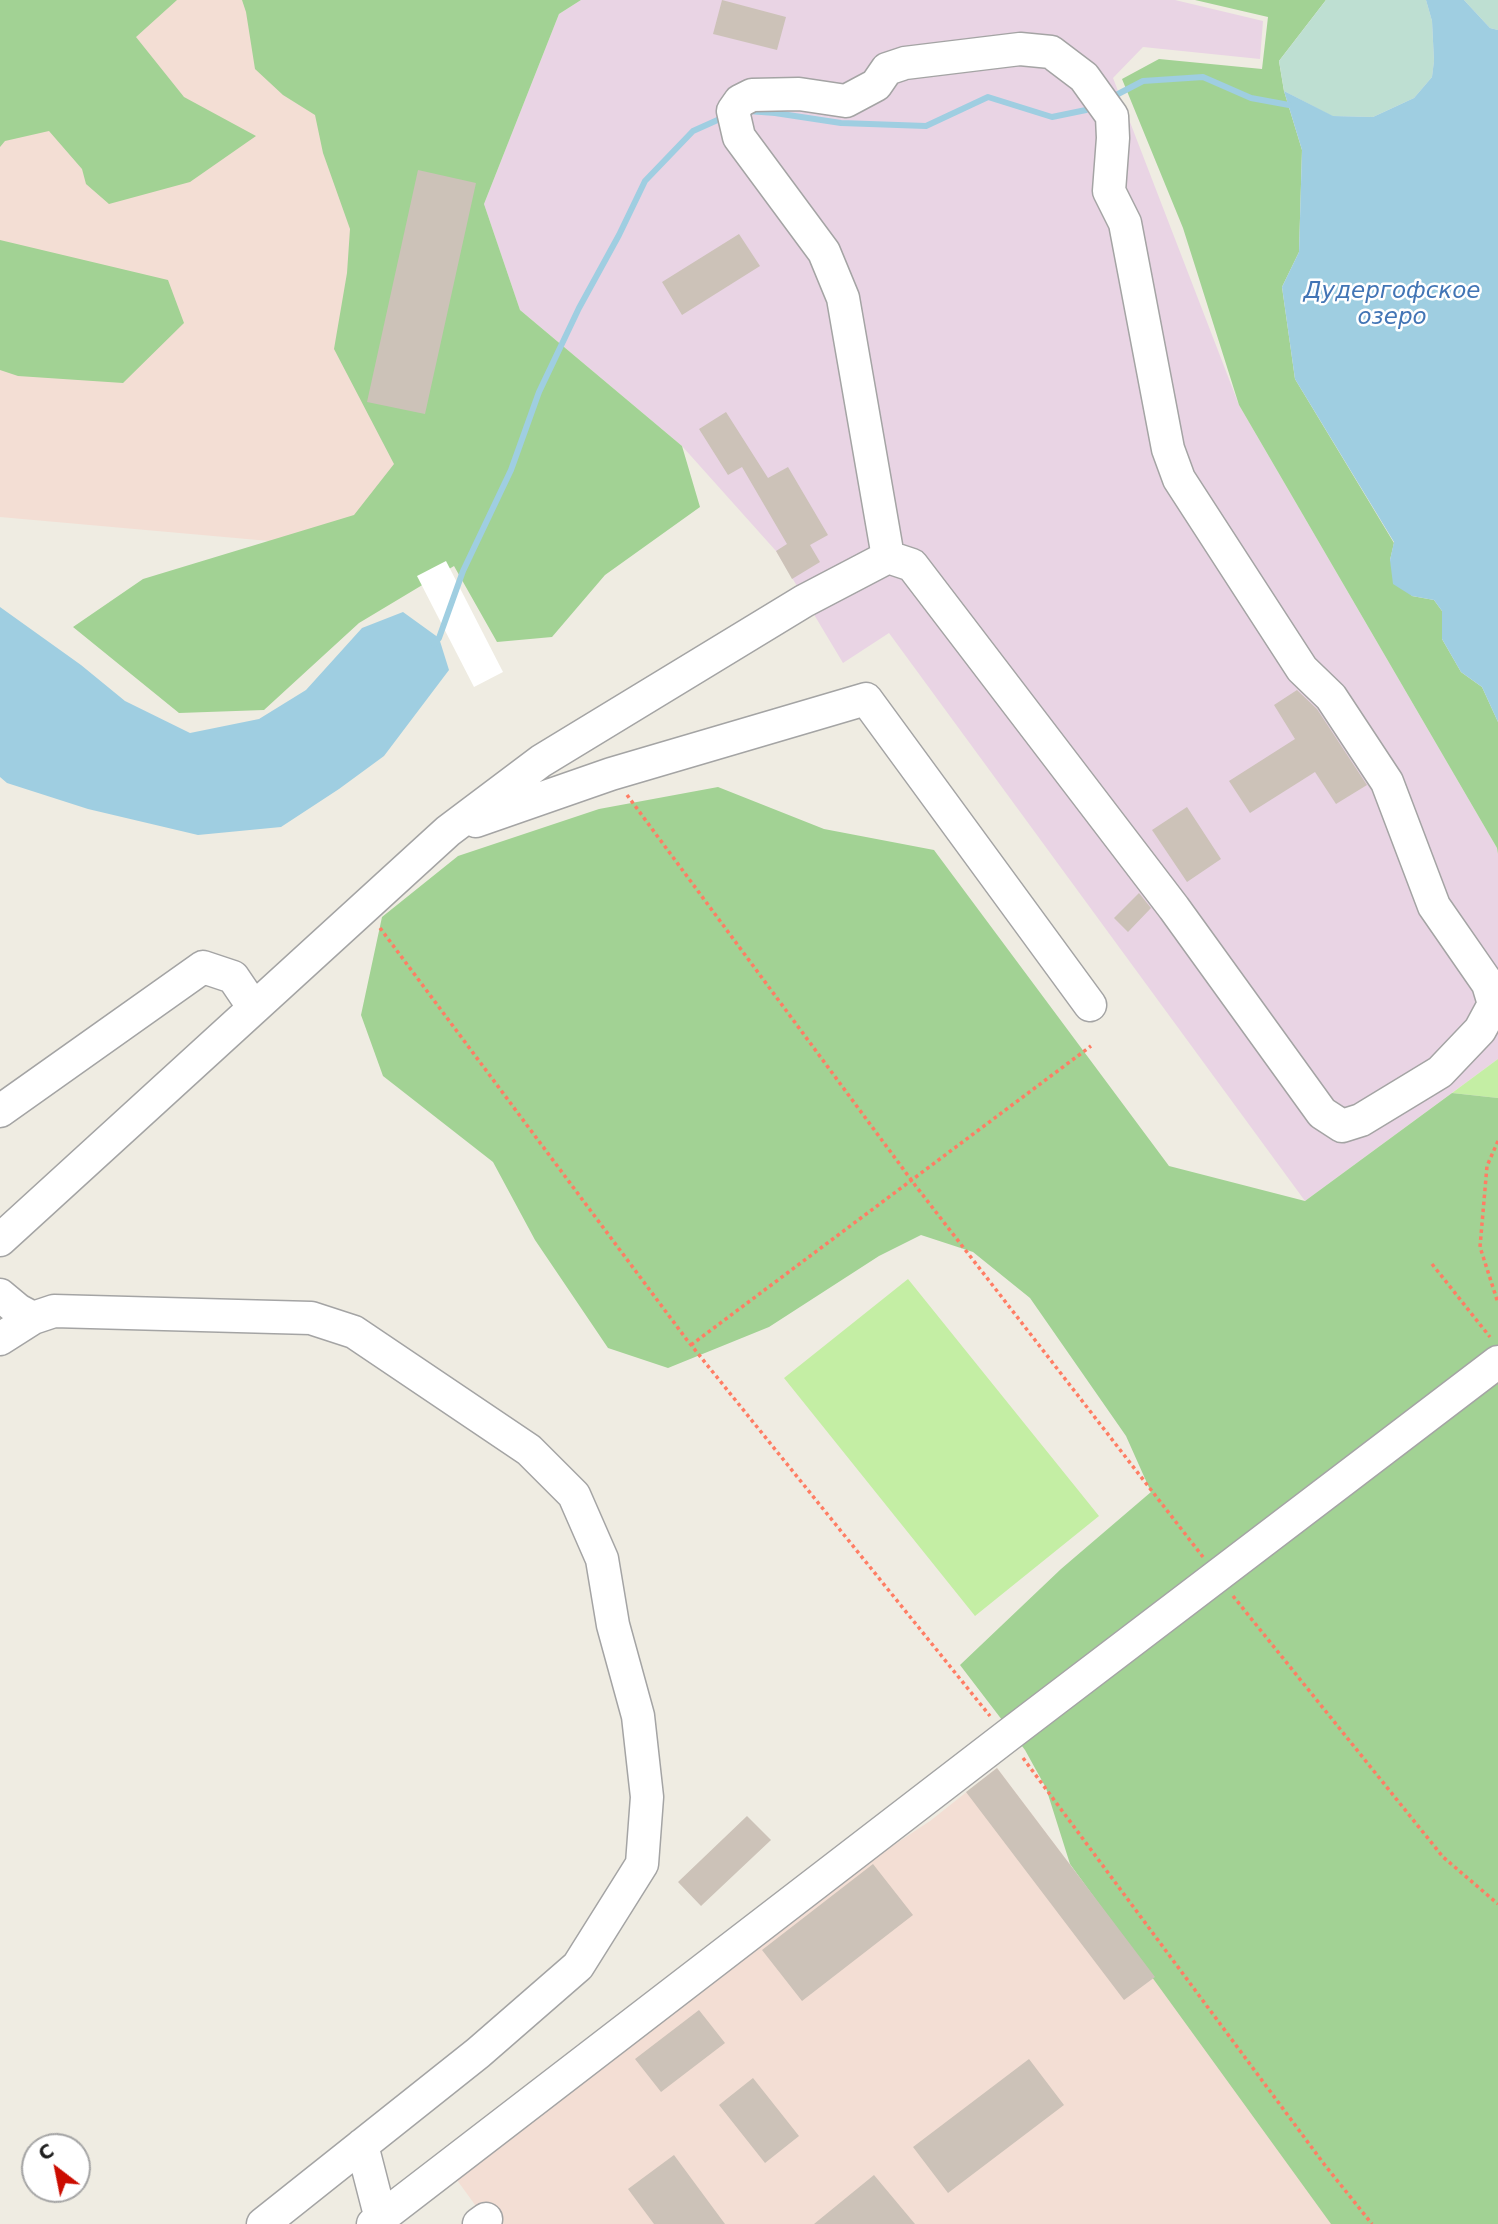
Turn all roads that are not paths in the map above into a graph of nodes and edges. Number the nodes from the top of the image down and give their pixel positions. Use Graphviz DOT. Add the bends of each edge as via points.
graph roads {
  1 [pos="888,557"];
  2 [pos="448,831"];
  3 [pos="1090,1005"];
  4 [pos="254,1008"];
  5 [pos="0,1111"];
  6 [pos="0,1240"];
  7 [pos="0,1295"];
  8 [pos="33,1318"];
  9 [pos="0,1339"];
  10 [pos="1498,1362"];
  11 [pos="362,2145"];
  12 [pos="377,2221"];
  13 [pos="263,2224"];
  1 -- 1 [label="street" via="912,565 1174,908 1322,1113 1342,1126 1361,1119 1440,1072 1480,1030 1494,1004 1488,984 1434,905 1387,782 1331,697 1302,669 1180,480 1168,449 1125,223 1108,191 1112,116 1084,77 1051,52 1020,50 905,63 887,69 876,85 846,102 800,94 752,95 733,111 739,137 824,252 843,298"];
  1 -- 2 [label="street" via="804,601 541,761"];
  2 -- 3 [label="street" via="611,774 866,699"];
  2 -- 4 [label="street"];
  4 -- 5 [label="street" via="233,977 203,967"];
  4 -- 6 [label="street"];
  7 -- 8 [label="street"];
  8 -- 9 [label="street"];
  8 -- 11 [label="street" via="54,1311 311,1318 354,1332 529,1450 574,1496 602,1559 613,1625 638,1716 647,1797 642,1864 578,1966"];
  10 -- 12 [label="street"];
  11 -- 12 [label="street"];
  11 -- 13 [label="street"];
}
